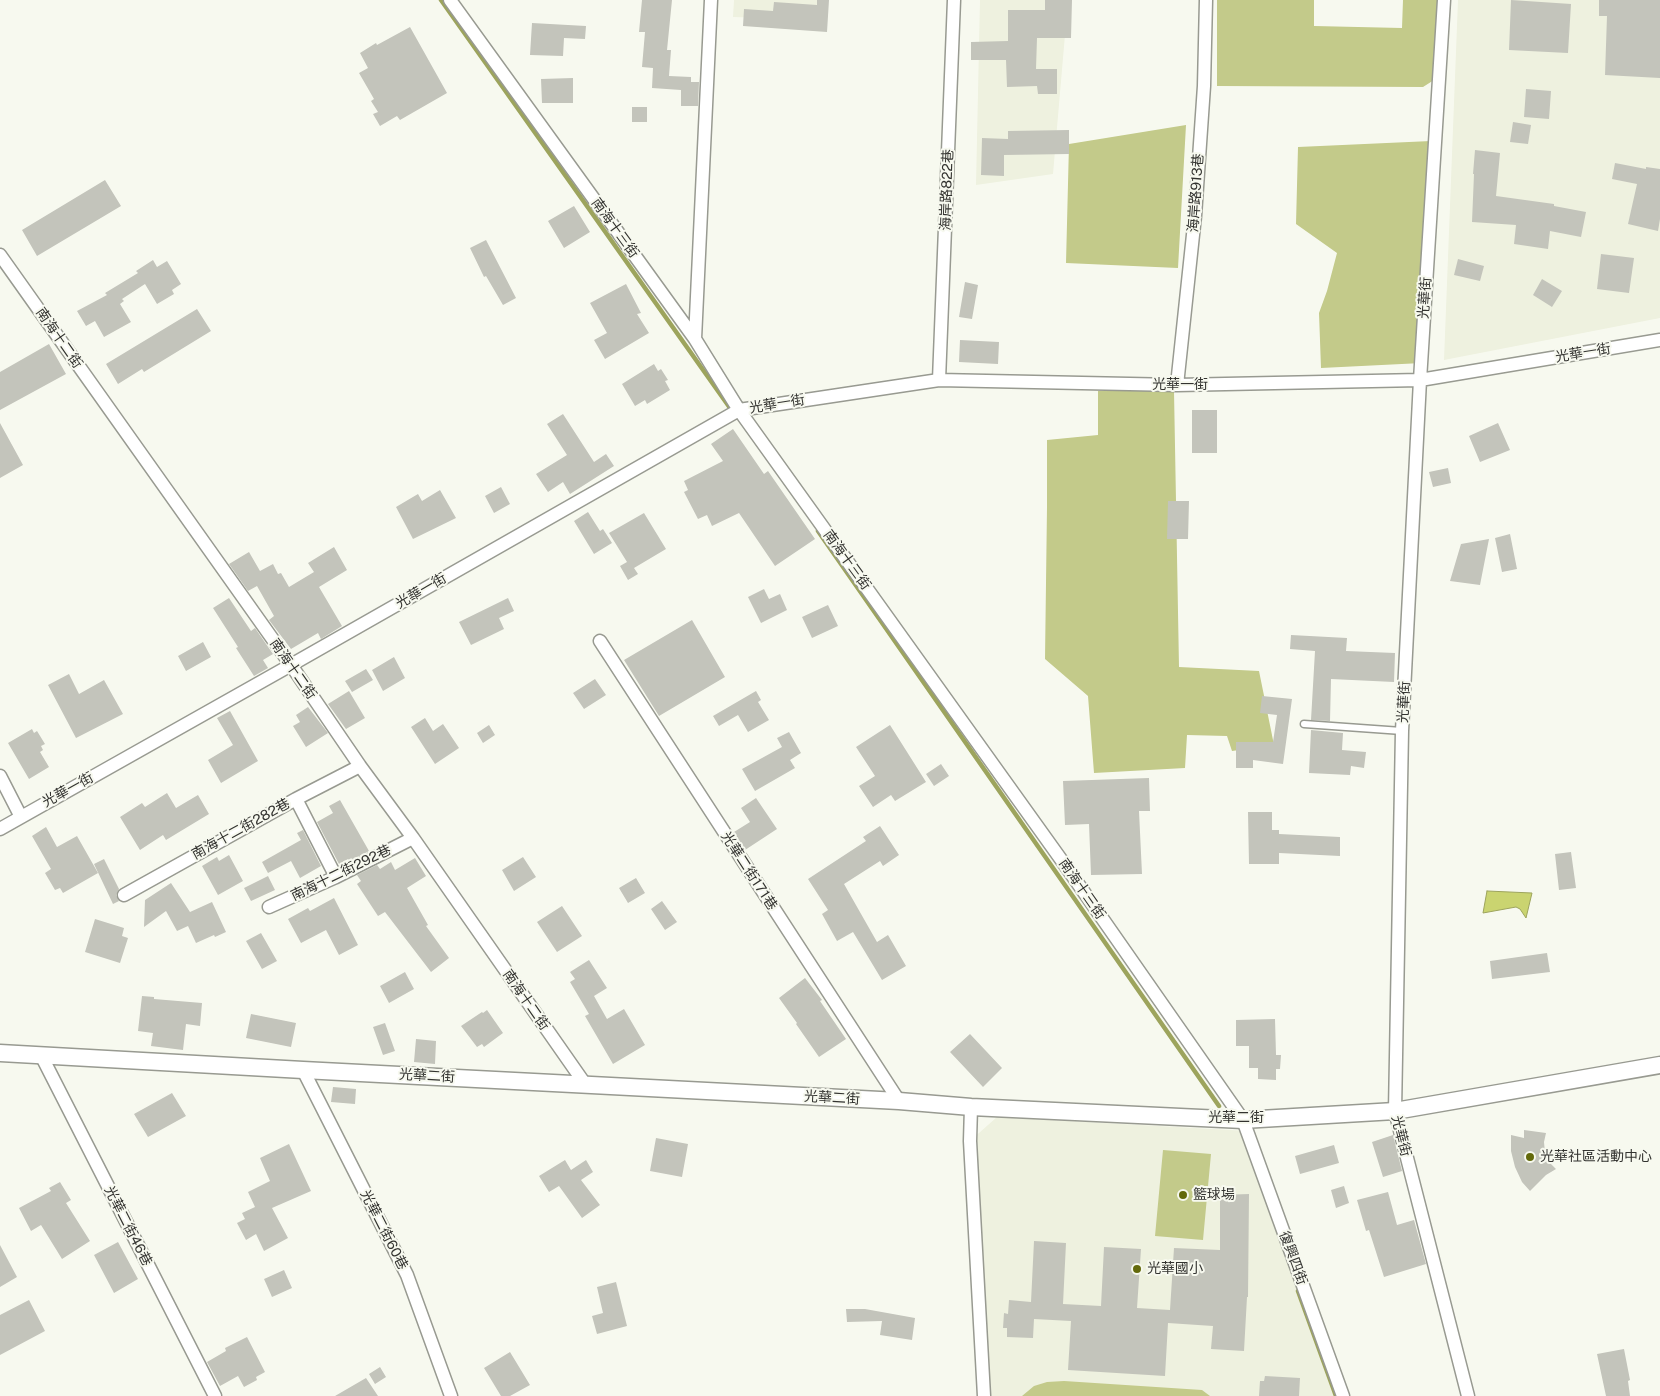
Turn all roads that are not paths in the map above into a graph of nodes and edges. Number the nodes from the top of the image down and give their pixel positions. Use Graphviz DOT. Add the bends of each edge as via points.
graph roads {
  1 [pos="450,0"];
  2 [pos="711,0"];
  3 [pos="954,0"];
  4 [pos="1206,0"];
  5 [pos="1444,0"];
  6 [pos="458,6"];
  7 [pos="0,255"];
  8 [pos="695,339"];
  9 [pos="1660,340"];
  10 [pos="939,380"];
  11 [pos="1420,380"];
  12 [pos="1177,385"];
  13 [pos="739,410"];
  14 [pos="600,641"];
  15 [pos="291,665"];
  16 [pos="1304,724"];
  17 [pos="1402,731"];
  18 [pos="360,766"];
  19 [pos="0,776"];
  20 [pos="296,799"];
  21 [pos="21,817"];
  22 [pos="0,829"];
  23 [pos="413,838"];
  24 [pos="336,877"];
  25 [pos="124,895"];
  26 [pos="269,908"];
  27 [pos="0,1053"];
  28 [pos="41,1055"];
  29 [pos="1660,1065"];
  30 [pos="303,1070"];
  31 [pos="585,1084"];
  32 [pos="899,1101"];
  33 [pos="971,1107"];
  34 [pos="1394,1111"];
  35 [pos="1243,1120"];
  36 [pos="216,1396"];
  37 [pos="451,1396"];
  38 [pos="984,1396"];
  39 [pos="1343,1396"];
  40 [pos="1468,1396"];
  1 -- 6 [label="street, 南海十三街"];
  2 -- 8 [label="street"];
  3 -- 10 [label="street, 海岸路822巷"];
  4 -- 12 [label="street, 海岸路913巷" via="1196,216"];
  5 -- 11 [label="street, 光華街"];
  6 -- 8 [label="street, 南海十三街"];
  7 -- 15 [label="street, 南海十二街"];
  8 -- 13 [label="street, 南海十三街"];
  9 -- 11 [label="street, 光華一街"];
  10 -- 12 [label="street, 光華一街"];
  10 -- 13 [label="street, 光華一街"];
  11 -- 12 [label="street, 光華一街"];
  11 -- 17 [label="street, 光華街"];
  13 -- 15 [label="street, 光華一街"];
  13 -- 35 [label="street, 南海十三街" via="1066,865"];
  14 -- 32 [label="street, 光華二街171巷"];
  15 -- 18 [label="street, 南海十二街"];
  15 -- 21 [label="street, 光華一街"];
  16 -- 17 [label="lane"];
  17 -- 34 [label="street, 光華街"];
  18 -- 20 [label="street, 南海十二街282巷"];
  18 -- 23 [label="street, 南海十二街"];
  19 -- 21 [label="street"];
  20 -- 24 [label="street"];
  20 -- 25 [label="street, 南海十二街282巷"];
  21 -- 22 [label="street, 光華一街"];
  23 -- 24 [label="street, 南海十二街292巷"];
  23 -- 31 [label="street, 南海十二街"];
  24 -- 26 [label="street, 南海十二街292巷"];
  27 -- 28 [label="street, 光華二街"];
  28 -- 30 [label="street, 光華二街"];
  28 -- 36 [label="street, 光華二街46巷"];
  29 -- 34 [label="street, 光華二街"];
  30 -- 31 [label="street, 光華二街"];
  30 -- 37 [label="street, 光華二街60巷" via="408,1276"];
  31 -- 32 [label="street, 光華二街"];
  32 -- 33 [label="street, 光華二街"];
  33 -- 35 [label="street, 光華二街"];
  33 -- 38 [label="street" via="970,1141"];
  34 -- 35 [label="street, 光華二街"];
  34 -- 40 [label="street, 光華街"];
  35 -- 39 [label="street, 復興四街"];
}
